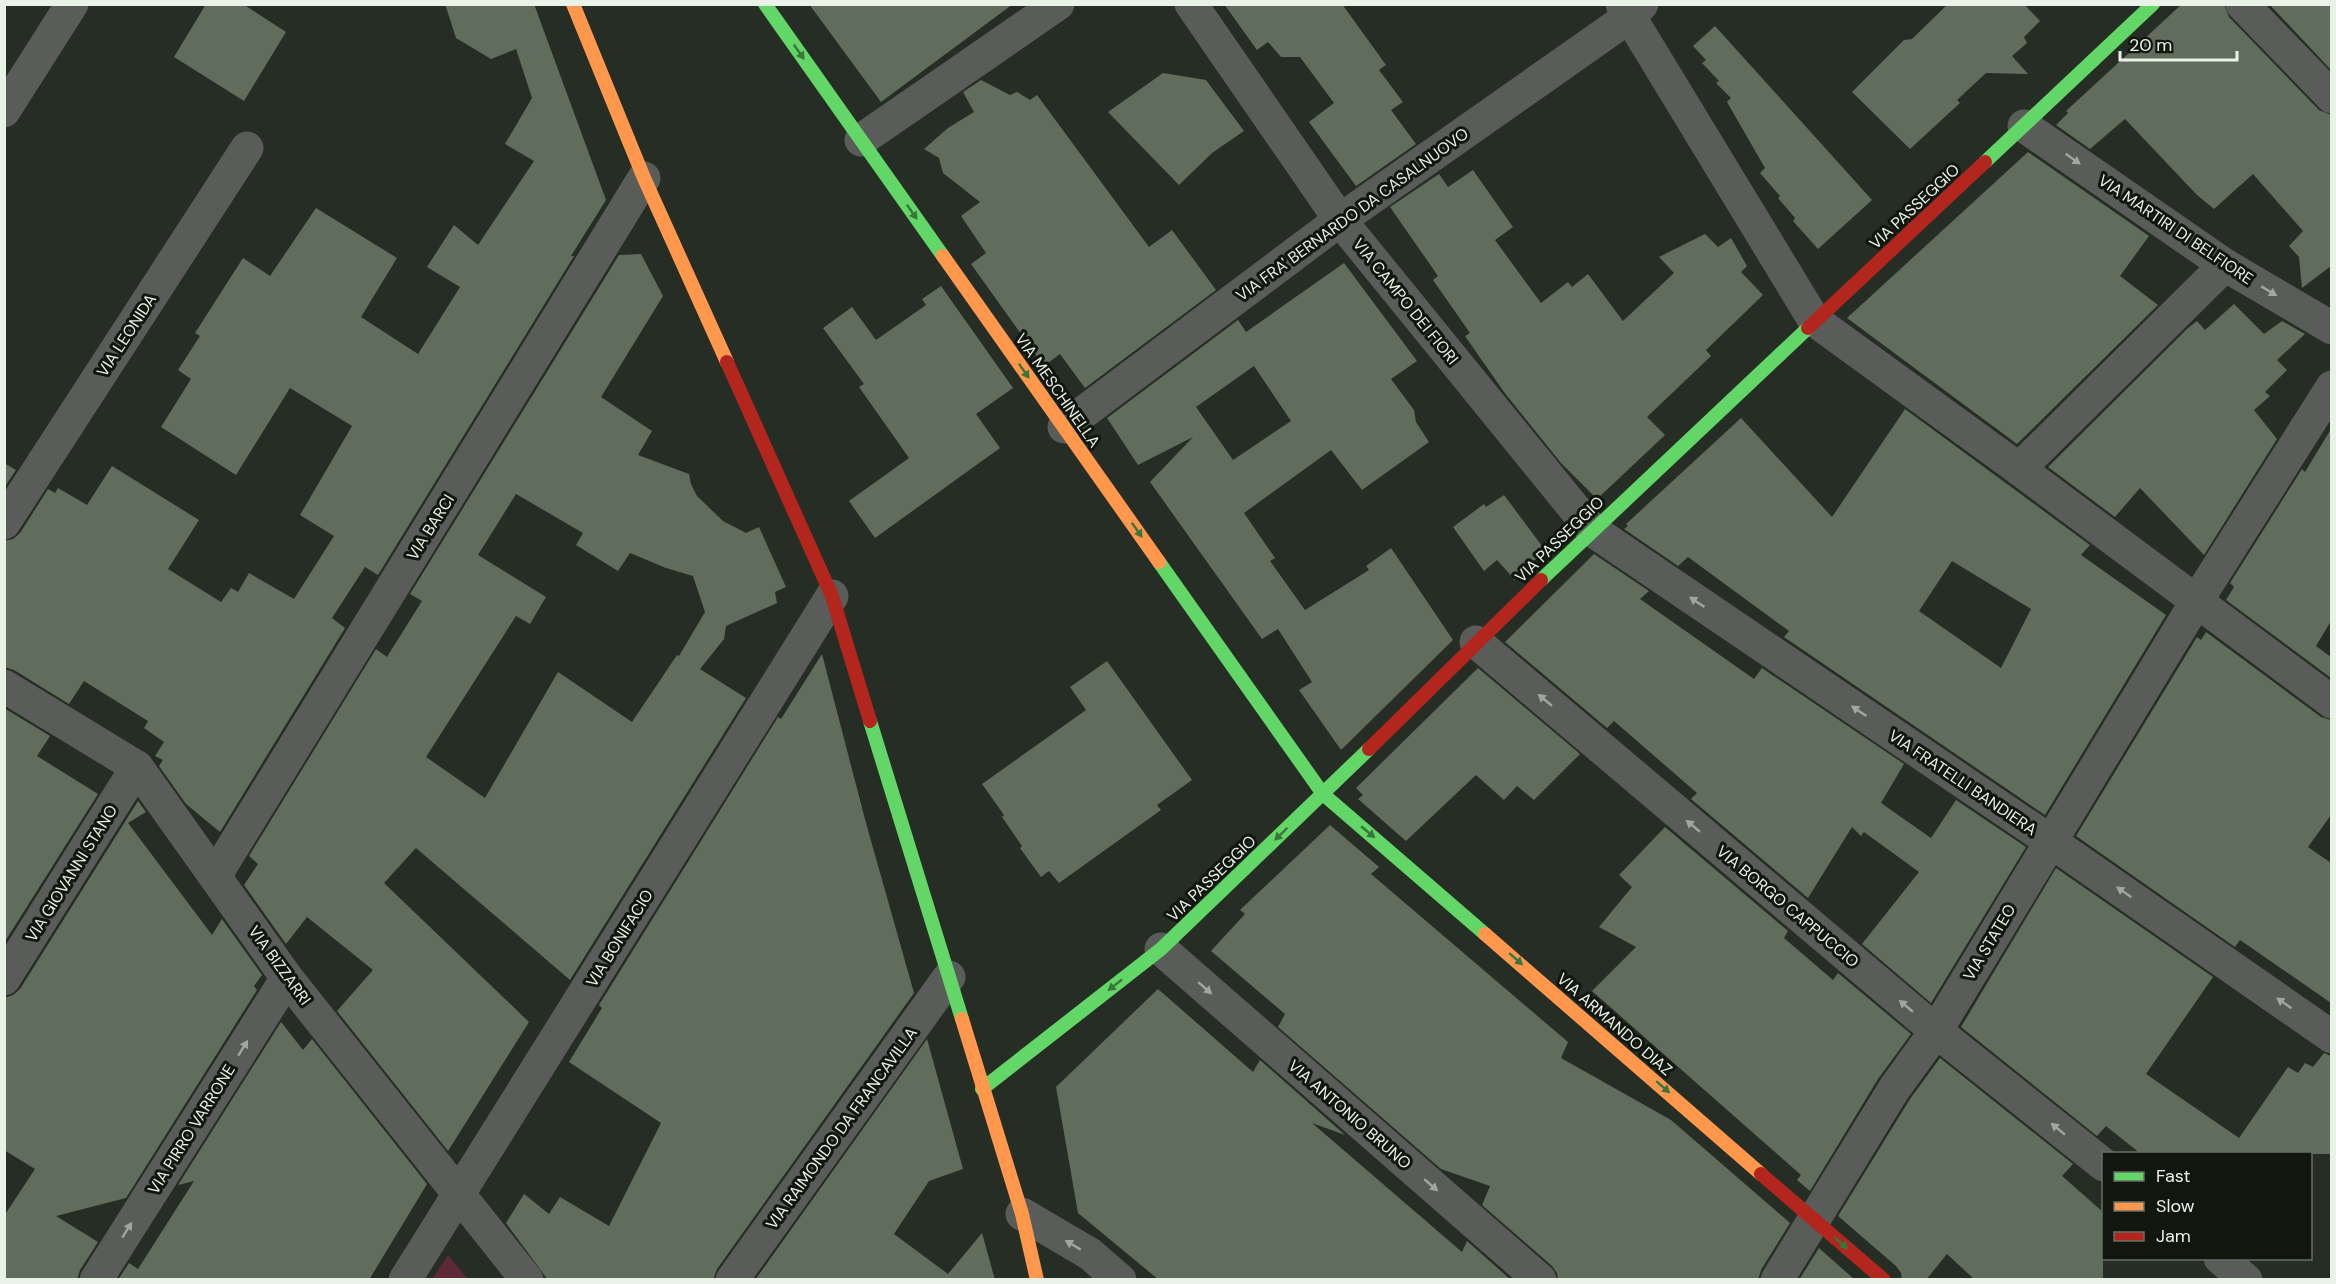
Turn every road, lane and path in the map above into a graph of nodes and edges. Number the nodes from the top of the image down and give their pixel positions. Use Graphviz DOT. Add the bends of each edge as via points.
graph roads {
  1 [pos="72,4"];
  2 [pos="573,4"];
  3 [pos="765,4"];
  4 [pos="1058,4"];
  5 [pos="1191,4"];
  6 [pos="2153,4"];
  7 [pos="2242,4"];
  8 [pos="1631,9"];
  9 [pos="2331,97"];
  10 [pos="4,111"];
  11 [pos="2024,126"];
  12 [pos="861,140"];
  13 [pos="247,148"];
  14 [pos="644,178"];
  15 [pos="1340,220"];
  16 [pos="2225,265"];
  17 [pos="1814,320"];
  18 [pos="2331,328"];
  19 [pos="2331,387"];
  20 [pos="1064,427"];
  21 [pos="2019,469"];
  22 [pos="4,523"];
  23 [pos="1592,530"];
  24 [pos="832,596"];
  25 [pos="2196,602"];
  26 [pos="1476,642"];
  27 [pos="4,686"];
  28 [pos="2331,702"];
  29 [pos="136,767"];
  30 [pos="1323,794"];
  31 [pos="2050,841"];
  32 [pos="215,876"];
  33 [pos="1161,949"];
  34 [pos="949,977"];
  35 [pos="287,978"];
  36 [pos="4,979"];
  37 [pos="1936,1031"];
  38 [pos="2331,1037"];
  39 [pos="982,1089"];
  40 [pos="2102,1164"];
  41 [pos="459,1194"];
  42 [pos="1022,1214"];
  43 [pos="1814,1218"];
  44 [pos="2222,1260"];
  45 [pos="96,1280"];
  46 [pos="405,1280"];
  47 [pos="527,1280"];
  48 [pos="732,1280"];
  49 [pos="1037,1280"];
  50 [pos="1120,1280"];
  51 [pos="1540,1280"];
  52 [pos="1777,1280"];
  53 [pos="1884,1280"];
  54 [pos="2246,1280"];
  1 -- 10 [label="street"];
  2 -- 14 [label="street"];
  3 -- 12 [label="street, VIA MESCHINELLA, one-way"];
  4 -- 12 [label="street"];
  5 -- 15 [label="street, VIA CAMPO DEI FIORI"];
  6 -- 11 [label="street, VIA PASSEGGIO"];
  7 -- 9 [label="street"];
  8 -- 15 [label="street, VIA FRA' BERNARDO DA CASALNUOVO"];
  8 -- 17 [label="street"];
  11 -- 16 [label="street, VIA MARTIRI DI BELFIORE, one-way"];
  11 -- 17 [label="street, VIA PASSEGGIO"];
  12 -- 20 [label="street, VIA MESCHINELLA, one-way"];
  13 -- 22 [label="street, VIA LEONIDA"];
  14 -- 24 [label="street"];
  14 -- 32 [label="street, VIA BARCI"];
  15 -- 20 [label="street, VIA FRA' BERNARDO DA CASALNUOVO"];
  15 -- 23 [label="street, VIA CAMPO DEI FIORI"];
  16 -- 18 [label="street, VIA MARTIRI DI BELFIORE, one-way"];
  16 -- 21 [label="street"];
  17 -- 21 [label="street"];
  17 -- 23 [label="street, VIA PASSEGGIO"];
  19 -- 25 [label="street, VIA STATEO"];
  20 -- 30 [label="street, VIA MESCHINELLA, one-way"];
  21 -- 25 [label="street"];
  23 -- 26 [label="street, VIA PASSEGGIO"];
  31 -- 23 [label="street, VIA FRATELLI BANDIERA, one-way"];
  24 -- 34 [label="street"];
  24 -- 41 [label="street, VIA BONIFACIO"];
  25 -- 28 [label="street"];
  25 -- 31 [label="street, VIA STATEO"];
  26 -- 30 [label="street, VIA PASSEGGIO"];
  37 -- 26 [label="street, VIA BORGO CAPPUCCIO, one-way"];
  27 -- 29 [label="street, VIA BIZZARRI"];
  29 -- 32 [label="street, VIA BIZZARRI"];
  29 -- 36 [label="street, VIA GIOVANNI STANO"];
  30 -- 33 [label="street, VIA PASSEGGIO, one-way"];
  30 -- 43 [label="street, VIA ARMANDO DIAZ, one-way"];
  31 -- 37 [label="street, VIA STATEO"];
  38 -- 31 [label="street, VIA FRATELLI BANDIERA, one-way"];
  32 -- 35 [label="street, VIA BIZZARRI"];
  33 -- 39 [label="street, VIA PASSEGGIO, one-way"];
  33 -- 51 [label="street, VIA ANTONIO BRUNO, one-way"];
  34 -- 39 [label="street"];
  34 -- 48 [label="street, VIA RAIMONDO DA FRANCAVILLA"];
  35 -- 41 [label="street, VIA BIZZARRI"];
  45 -- 35 [label="street, VIA PIRRO VARRONE, one-way"];
  40 -- 37 [label="street, VIA BORGO CAPPUCCIO, one-way"];
  37 -- 43 [label="street, VIA STATEO" via="1894,1089"];
  39 -- 42 [label="street"];
  41 -- 46 [label="street, VIA BONIFACIO"];
  41 -- 47 [label="street, VIA BIZZARRI"];
  42 -- 49 [label="street"];
  50 -- 42 [label="street, one-way" via="1090,1254"];
  43 -- 52 [label="street, VIA STATEO"];
  43 -- 53 [label="street, VIA ARMANDO DIAZ, one-way"];
  44 -- 54 [label="street"];
}
